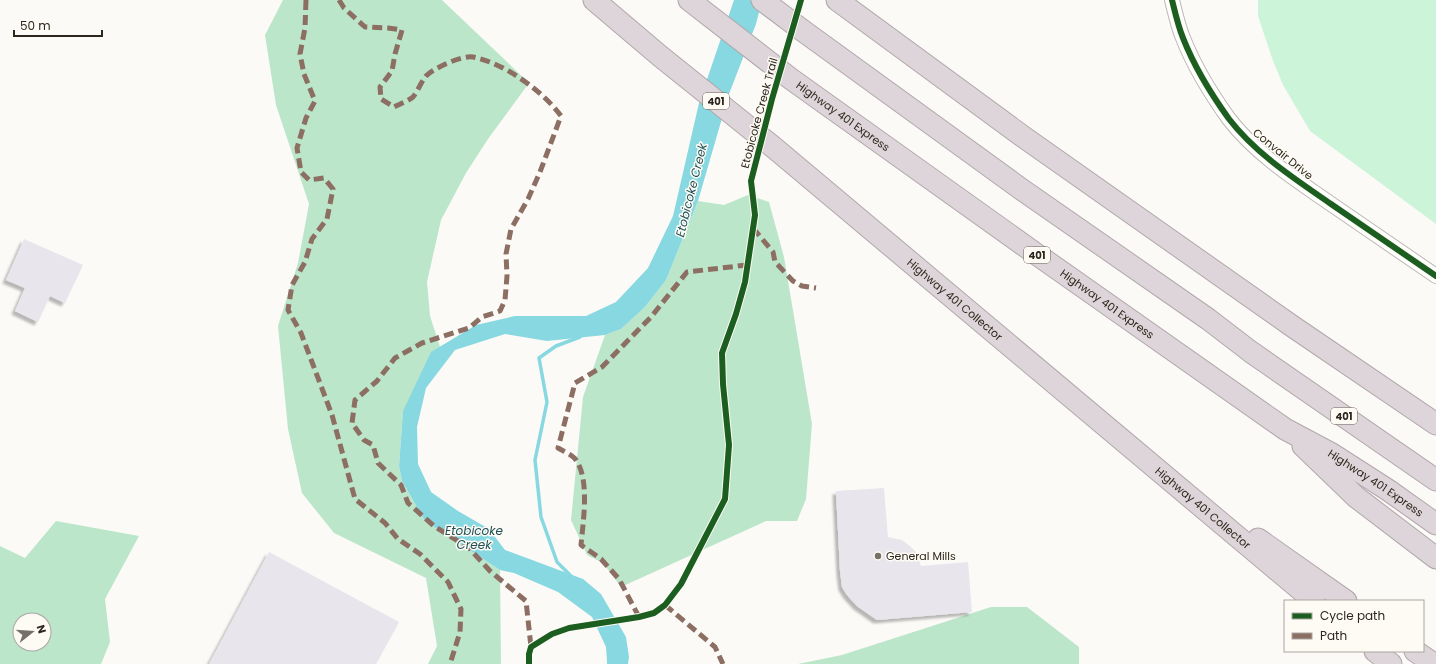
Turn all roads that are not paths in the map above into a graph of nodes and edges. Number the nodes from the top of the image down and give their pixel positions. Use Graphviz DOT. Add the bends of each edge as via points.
graph roads {
  1 [pos="594,0"];
  2 [pos="689,0"];
  3 [pos="762,0"];
  4 [pos="837,0"];
  5 [pos="1172,0"];
  6 [pos="1436,276"];
  7 [pos="1436,424"];
  8 [pos="1285,429"];
  9 [pos="1159,470"];
  10 [pos="1436,480"];
  11 [pos="1436,524"];
  12 [pos="1436,558"];
  13 [pos="1313,600"];
  14 [pos="1345,600"];
  15 [pos="1376,652"];
  16 [pos="1416,652"];
  17 [pos="1391,664"];
  18 [pos="1434,664"];
  1 -- 9 [label="highway, Highway 401 Collector / 401"];
  2 -- 8 [label="highway, Highway 401 Express / 401" via="791,79"];
  3 -- 10 [label="highway, 401" via="1021,189"];
  4 -- 7 [label="highway" via="1025,138"];
  5 -- 6 [label="street, Convair Drive" via="1182,36 1191,56 1210,90 1239,130 1260,151 1294,178"];
  8 -- 11 [label="highway, Highway 401 Express / 401" via="1332,454"];
  8 -- 12 [label="highway" via="1356,497"];
  9 -- 13 [label="highway, Highway 401 Collector"];
  9 -- 14 [label="highway"];
  15 -- 17 [label="highway"];
  16 -- 18 [label="highway"];
}
